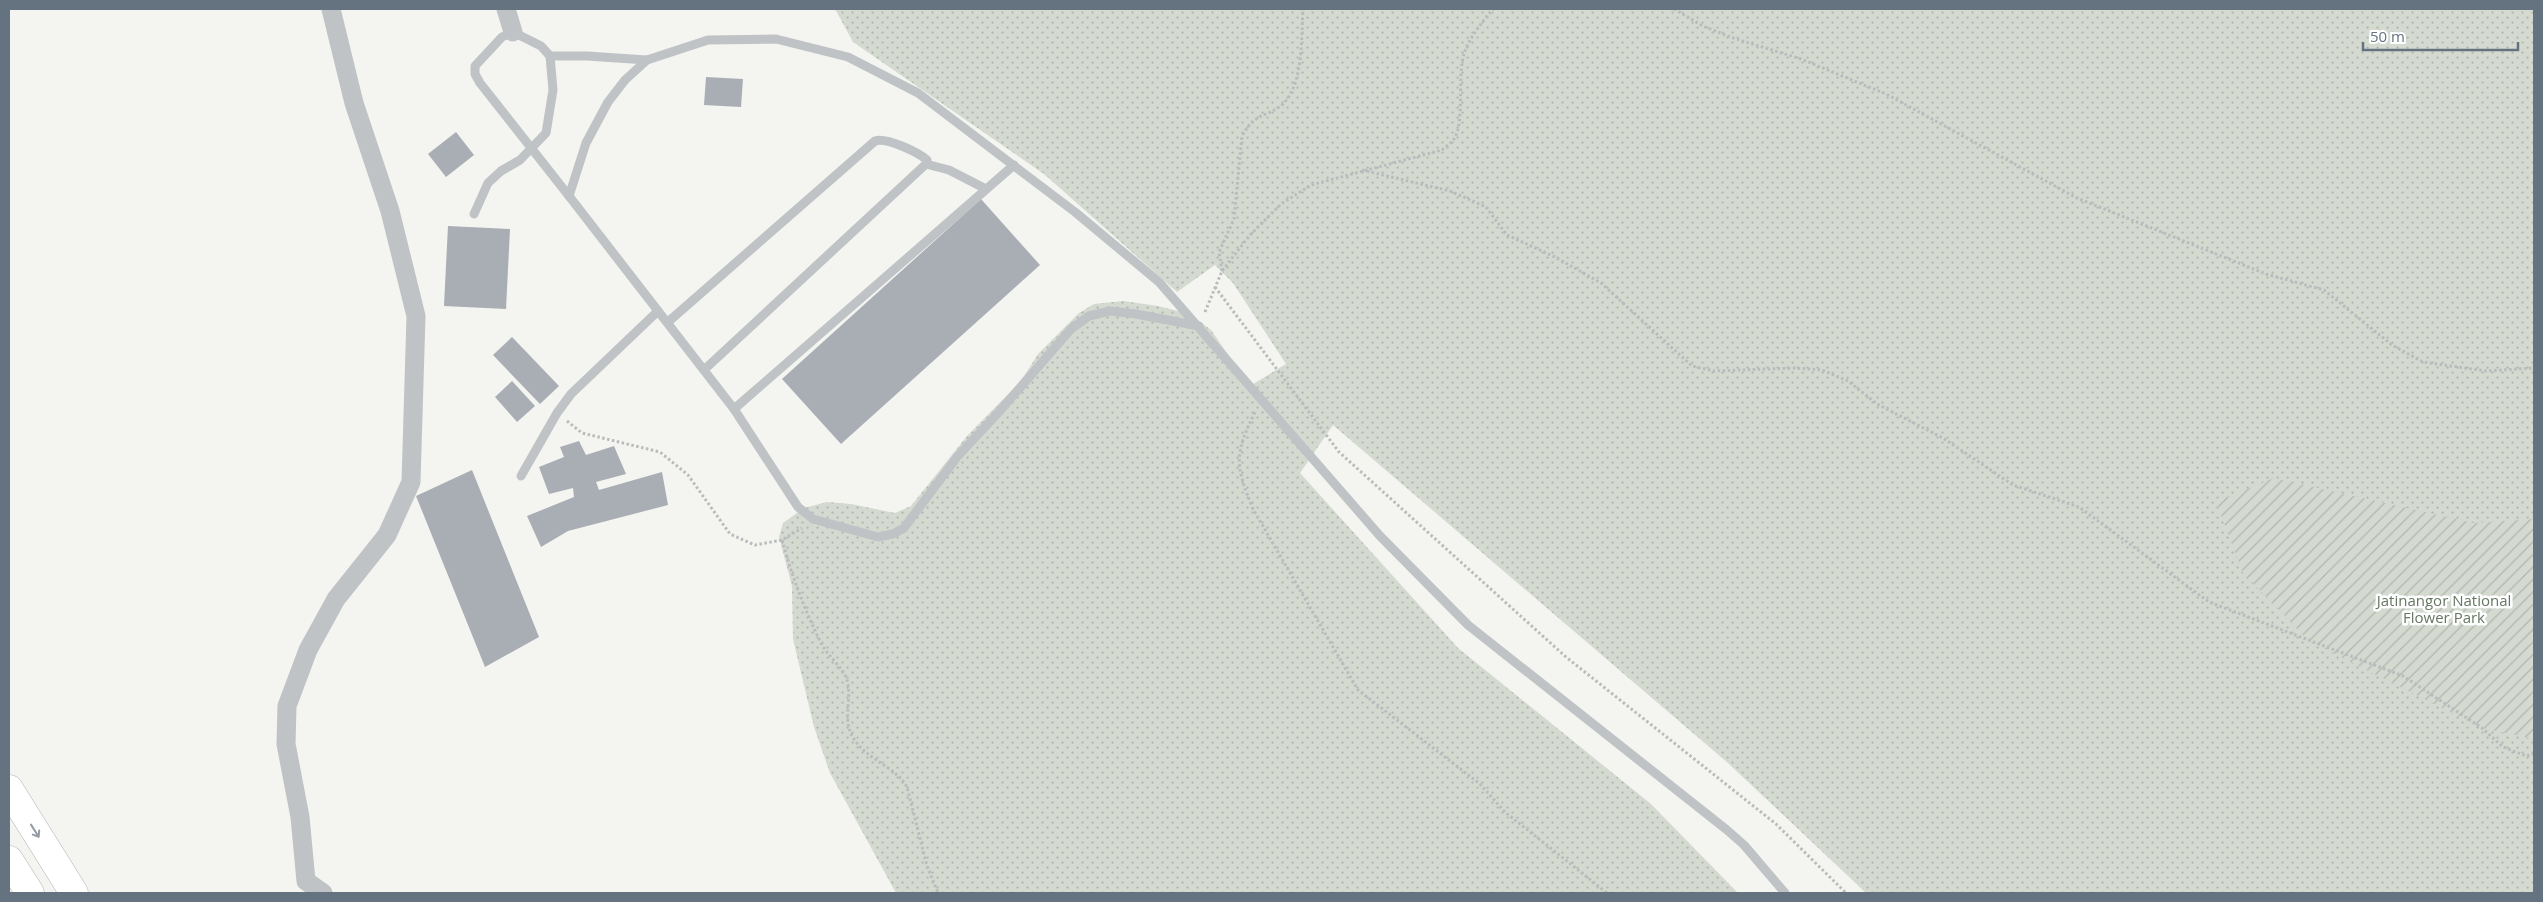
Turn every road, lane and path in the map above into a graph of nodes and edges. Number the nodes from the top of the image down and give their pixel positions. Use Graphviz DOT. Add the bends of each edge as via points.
graph roads {
  1 [pos="332,9"];
  2 [pos="506,9"];
  3 [pos="1303,9"];
  4 [pos="1493,9"];
  5 [pos="1674,9"];
  6 [pos="513,32"];
  7 [pos="550,56"];
  8 [pos="647,60"];
  9 [pos="530,149"];
  10 [pos="926,164"];
  11 [pos="1014,165"];
  12 [pos="1362,170"];
  13 [pos="986,189"];
  14 [pos="569,196"];
  15 [pos="474,214"];
  16 [pos="1222,271"];
  17 [pos="1215,287"];
  18 [pos="658,311"];
  19 [pos="668,322"];
  20 [pos="1199,326"];
  21 [pos="2534,368"];
  22 [pos="705,370"];
  23 [pos="1261,400"];
  24 [pos="734,409"];
  25 [pos="557,413"];
  26 [pos="521,476"];
  27 [pos="840,525"];
  28 [pos="782,540"];
  29 [pos="2534,754"];
  30 [pos="9,789"];
  31 [pos="9,860"];
  32 [pos="30,893"];
  33 [pos="74,893"];
  34 [pos="323,893"];
  35 [pos="938,893"];
  36 [pos="1606,893"];
  37 [pos="1785,893"];
  38 [pos="1846,893"];
  1 -- 34 [label="street" via="354,103 390,211 416,316 411,482 387,535 326,616 308,650 287,706 286,744 300,817 306,881"];
  2 -- 6 [label="street"];
  3 -- 16 [label="path" via="1299,75 1284,103 1248,124 1242,136 1234,219 1219,252"];
  4 -- 12 [label="path" via="1464,53 1459,77 1460,112 1454,139 1442,150"];
  5 -- 21 [label="path" via="1730,37 1801,59 1886,94 2077,198 2266,274 2324,290 2392,345 2423,362 2486,371"];
  6 -- 7 [label="lane" via="541,46"];
  6 -- 9 [label="lane" via="502,37 480,59 475,66 475,74"];
  7 -- 8 [label="lane"];
  7 -- 9 [label="lane" via="554,90 546,133"];
  8 -- 11 [label="lane" via="708,40 776,39 848,57 918,93"];
  8 -- 14 [label="lane" via="625,80 608,102 586,143"];
  9 -- 14 [label="lane"];
  9 -- 15 [label="lane" via="488,183"];
  10 -- 13 [label="lane" via="949,170"];
  10 -- 19 [label="lane" via="924,158 888,141 875,141"];
  10 -- 22 [label="lane"];
  11 -- 13 [label="lane"];
  11 -- 20 [label="lane" via="1151,276"];
  12 -- 16 [label="path" via="1311,185 1281,204 1250,235"];
  12 -- 29 [label="path" via="1450,191 1486,207 1507,235 1601,283 1692,366 1714,371 1822,370 1848,381 1877,404 1943,438 2013,485 2079,507 2209,602 2403,676 2482,728 2503,746 2526,756"];
  13 -- 24 [label="lane"];
  14 -- 18 [label="lane"];
  16 -- 17 [label="path"];
  17 -- 20 [label="path"];
  17 -- 38 [label="path" via="1339,452 1566,657 1776,824"];
  18 -- 19 [label="lane"];
  18 -- 25 [label="lane" via="571,394"];
  19 -- 22 [label="lane"];
  20 -- 23 [label="lane"];
  20 -- 27 [label="lane" via="1110,311 1089,316 1071,329 957,458 904,528 878,537"];
  22 -- 24 [label="lane"];
  23 -- 36 [label="path" via="1242,438 1238,458 1242,481 1253,509 1358,690 1480,784 1505,812"];
  23 -- 37 [label="lane" via="1380,536 1468,625 1727,830"];
  24 -- 27 [label="lane" via="798,506 813,519"];
  25 -- 26 [label="lane"];
  25 -- 28 [label="path" via="582,433 660,452 688,475 730,534 754,545"];
  27 -- 28 [label="path" via="810,524"];
  28 -- 35 [label="path" via="795,588 818,637 847,679 846,722 854,740 901,776 907,787 927,866"];
  30 -- 33 [label="highway, one-way"];
  31 -- 32 [label="highway"];
}
